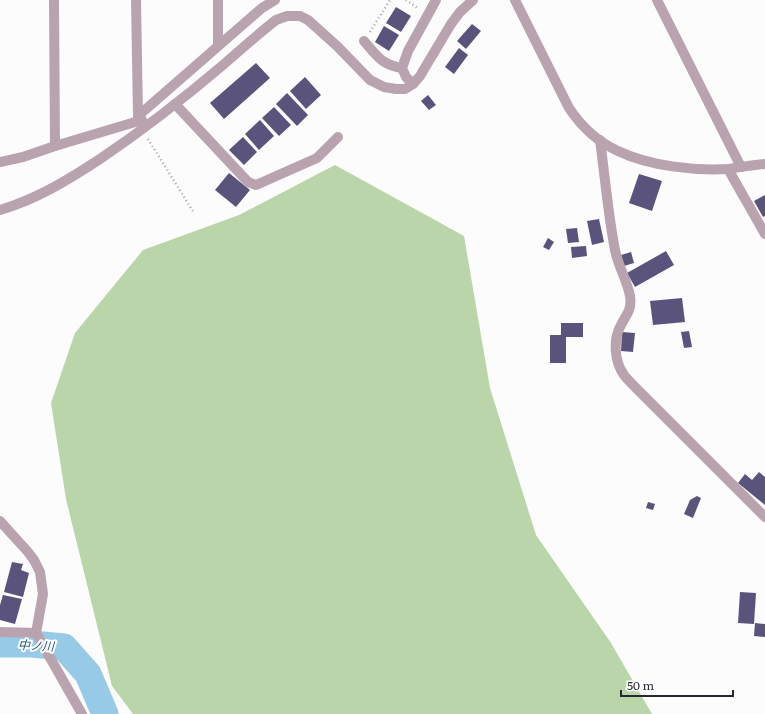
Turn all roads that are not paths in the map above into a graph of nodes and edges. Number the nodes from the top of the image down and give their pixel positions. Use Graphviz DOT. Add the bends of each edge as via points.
graph roads {
  1 [pos="54,0"];
  2 [pos="136,0"];
  3 [pos="218,0"];
  4 [pos="274,0"];
  5 [pos="436,0"];
  6 [pos="473,0"];
  7 [pos="515,0"];
  8 [pos="657,0"];
  9 [pos="364,41"];
  10 [pos="218,46"];
  11 [pos="402,68"];
  12 [pos="413,84"];
  13 [pos="175,104"];
  14 [pos="143,123"];
  15 [pos="338,137"];
  16 [pos="600,140"];
  17 [pos="55,146"];
  18 [pos="0,162"];
  19 [pos="765,164"];
  20 [pos="741,167"];
  21 [pos="728,169"];
  22 [pos="0,210"];
  23 [pos="765,234"];
  24 [pos="765,517"];
  25 [pos="0,521"];
  26 [pos="0,632"];
  27 [pos="38,636"];
  28 [pos="82,714"];
  1 -- 17 [label="street"];
  2 -- 14 [label="street"];
  3 -- 10 [label="street"];
  4 -- 10 [label="street"];
  5 -- 11 [label="street" via="408,51"];
  6 -- 12 [label="street" via="460,12"];
  7 -- 16 [label="street" via="569,108 576,119"];
  8 -- 20 [label="street"];
  9 -- 11 [label="street" via="382,60 391,66"];
  10 -- 14 [label="street"];
  11 -- 12 [label="street"];
  12 -- 13 [label="street" via="396,90 370,80 308,20 300,16 287,16 276,20"];
  13 -- 14 [label="street"];
  13 -- 15 [label="street" via="248,182 256,185 317,158"];
  14 -- 17 [label="street"];
  14 -- 22 [label="street" via="68,181 34,198"];
  16 -- 21 [label="street" via="618,151 662,164 688,168"];
  16 -- 24 [label="street" via="616,251 630,298 629,313 617,337 618,364 636,388"];
  17 -- 18 [label="street"];
  19 -- 20 [label="street"];
  20 -- 21 [label="street"];
  21 -- 23 [label="street"];
  25 -- 27 [label="street" via="28,552 40,572 42,594"];
  26 -- 27 [label="street"];
  27 -- 28 [label="street"];
}
